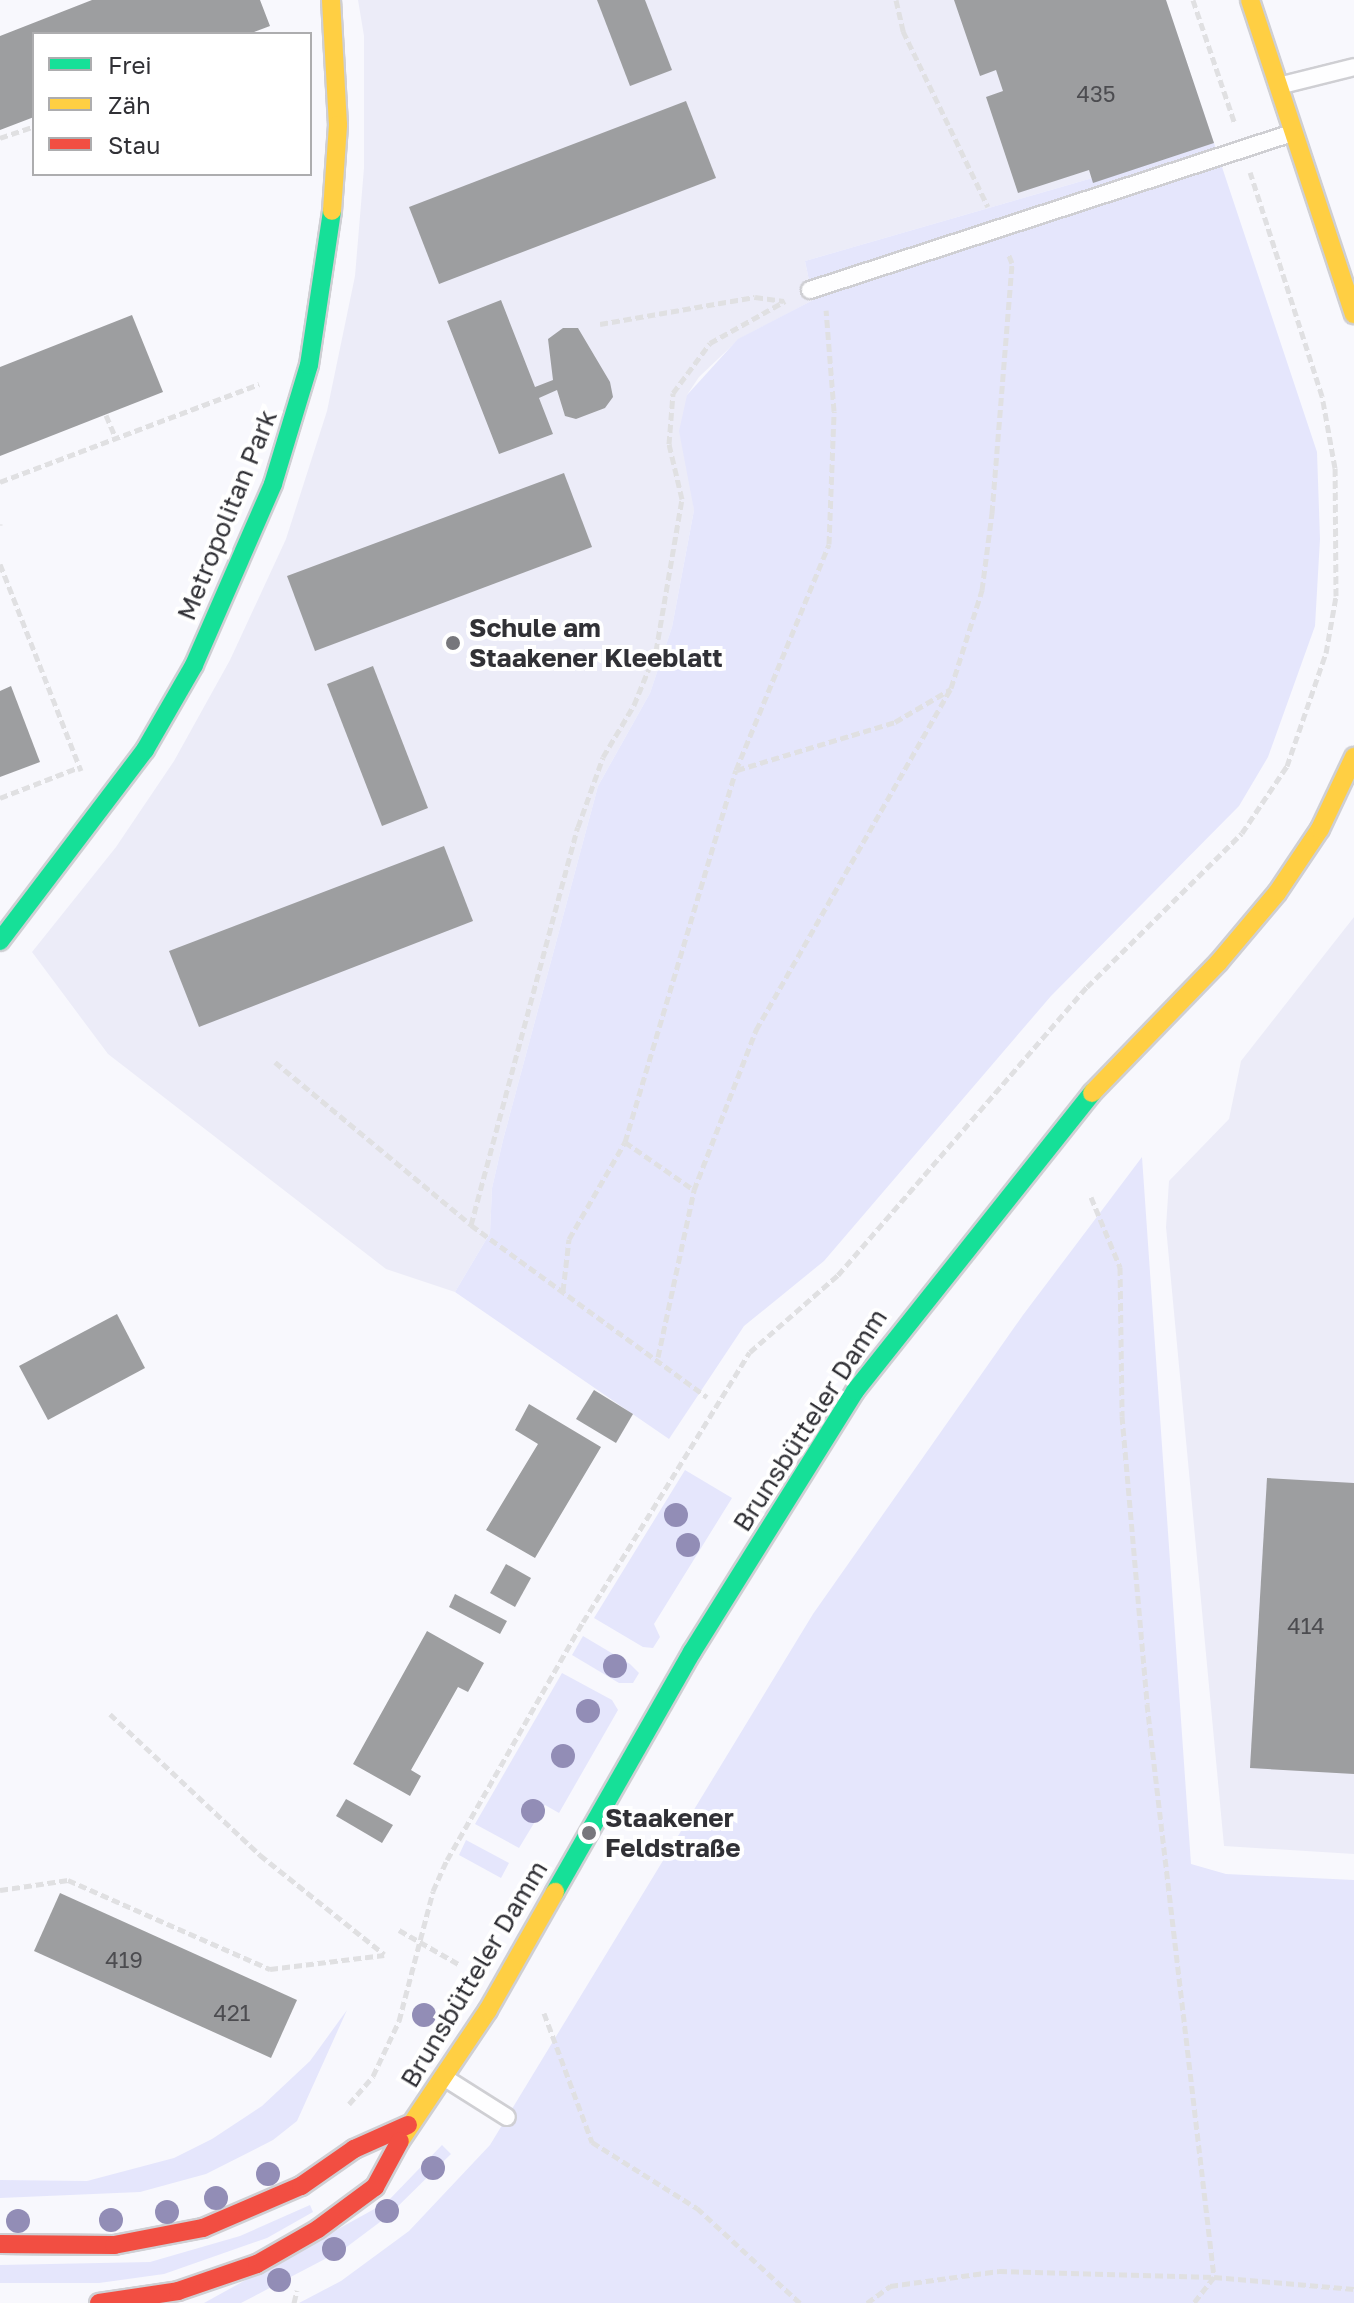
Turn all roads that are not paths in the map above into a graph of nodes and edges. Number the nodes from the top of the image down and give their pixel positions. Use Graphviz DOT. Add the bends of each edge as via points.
graph roads {
  1 [pos="331,0"];
  2 [pos="1250,0"];
  3 [pos="1354,67"];
  4 [pos="1278,86"];
  5 [pos="1294,132"];
  6 [pos="817,288"];
  7 [pos="1354,314"];
  8 [pos="1354,757"];
  9 [pos="0,941"];
  10 [pos="445,2078"];
  11 [pos="507,2117"];
  12 [pos="408,2125"];
  13 [pos="0,2244"];
  14 [pos="99,2303"];
  1 -- 9 [label="main road, Metropolitan Park" via="338,125 330,248 301,394 273,484 194,665 116,794"];
  2 -- 4 [label="main road"];
  3 -- 4 [label="lane"];
  4 -- 5 [label="main road"];
  5 -- 6 [label="lane"];
  5 -- 7 [label="main road"];
  8 -- 10 [label="main road, Brunsbütteler Damm" via="1320,829 1277,893 1218,963 1103,1079 855,1391 692,1652"];
  10 -- 11 [label="lane"];
  10 -- 12 [label="main road, Brunsbütteler Damm"];
  12 -- 13 [label="main road, Brunsbütteler Damm" via="354,2149 301,2186 203,2228 114,2245"];
  12 -- 14 [label="main road, Brunsbütteler Damm" via="375,2187 318,2229 218,2279"];
}
